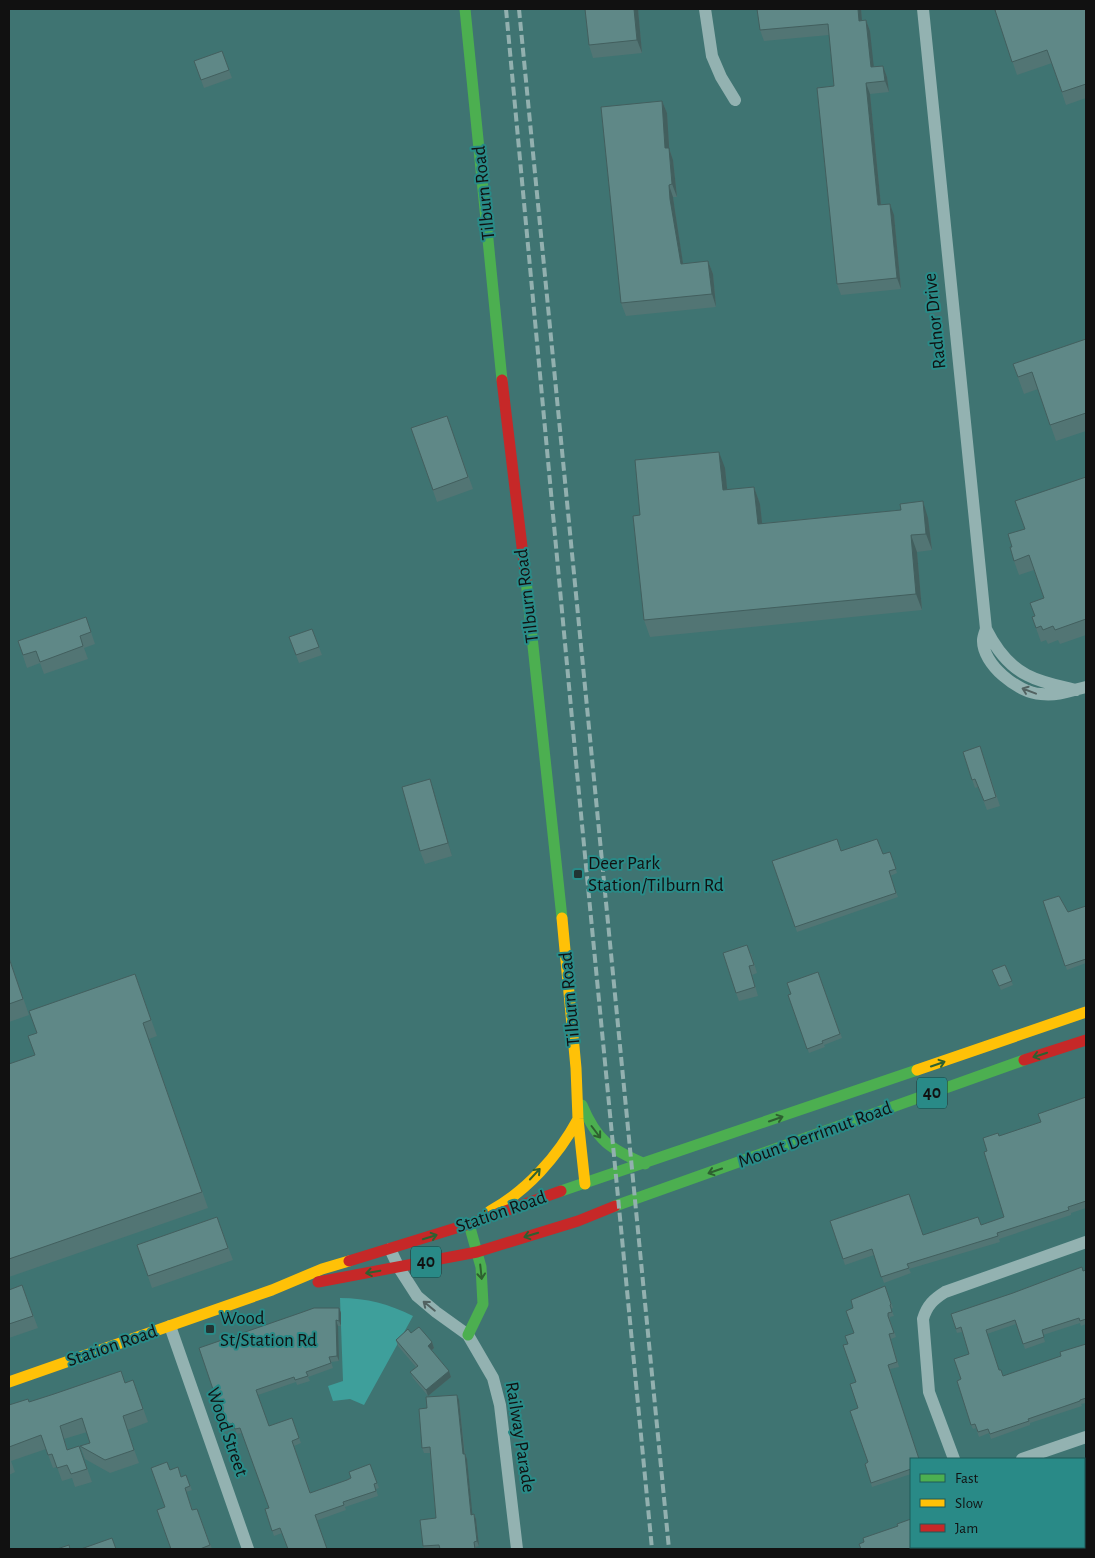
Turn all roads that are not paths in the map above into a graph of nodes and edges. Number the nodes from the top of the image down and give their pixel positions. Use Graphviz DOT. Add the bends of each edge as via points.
graph roads {
  1 [pos="465,9"];
  2 [pos="705,9"];
  3 [pos="923,9"];
  4 [pos="735,100"];
  5 [pos="1081,689"];
  6 [pos="1086,1012"];
  7 [pos="1086,1040"];
  8 [pos="576,1088"];
  9 [pos="879,1098"];
  10 [pos="578,1119"];
  11 [pos="645,1164"];
  12 [pos="585,1195"];
  13 [pos="599,1200"];
  14 [pos="628,1201"];
  15 [pos="578,1221"];
  16 [pos="469,1224"];
  17 [pos="1086,1242"];
  18 [pos="390,1249"];
  19 [pos="477,1252"];
  20 [pos="399,1268"];
  21 [pos="272,1290"];
  22 [pos="170,1326"];
  23 [pos="468,1335"];
  24 [pos="9,1382"];
  25 [pos="1086,1437"];
  26 [pos="954,1458"];
  27 [pos="1025,1458"];
  28 [pos="248,1549"];
  29 [pos="517,1549"];
  1 -- 8 [label="main road, Tilburn Road" via="507,428 562,915"];
  2 -- 4 [label="street" via="712,56"];
  3 -- 5 [label="street, Radnor Drive" via="986,629 982,640 986,654 999,673 1018,686 1038,694 1062,694"];
  9 -- 6 [label="main road, Mount Derrimut Road / 40, one-way"];
  7 -- 9 [label="main road, Mount Derrimut Road / 40, one-way"];
  8 -- 10 [label="main road, Tilburn Road"];
  8 -- 11 [label="main road, one-way" via="592,1128 604,1143"];
  11 -- 9 [label="main road, Mount Derrimut Road / 40, one-way"];
  9 -- 14 [label="main road, Mount Derrimut Road / 40, one-way" via="778,1149"];
  10 -- 12 [label="main road, Tilburn Road"];
  16 -- 10 [label="main road, one-way" via="510,1199 525,1185 562,1144"];
  11 -- 12 [label="main road, Station Road / 40"];
  12 -- 15 [label="main road"];
  12 -- 16 [label="main road, Station Road / 40"];
  13 -- 14 [label="main road"];
  14 -- 15 [label="main road, Station Road / 40"];
  15 -- 19 [label="main road, Station Road / 40, one-way"];
  18 -- 16 [label="main road, Station Road / 40, one-way"];
  16 -- 19 [label="main road"];
  17 -- 26 [label="street" via="945,1292 926,1308 923,1319 929,1392"];
  18 -- 20 [label="street, Railway Parade"];
  18 -- 21 [label="main road, Station Road / 40"];
  19 -- 20 [label="main road, Station Road / 40"];
  19 -- 23 [label="main road, one-way" via="481,1267 482,1304"];
  20 -- 21 [label="main road, Station Road / 40, one-way"];
  23 -- 20 [label="street, Railway Parade, one-way" via="417,1296"];
  21 -- 22 [label="main road, Station Road / 40"];
  22 -- 24 [label="main road, Station Road / 40"];
  22 -- 28 [label="street, Wood Street"];
  23 -- 29 [label="street, Railway Parade" via="490,1372 500,1405"];
  25 -- 27 [label="street"];
}
